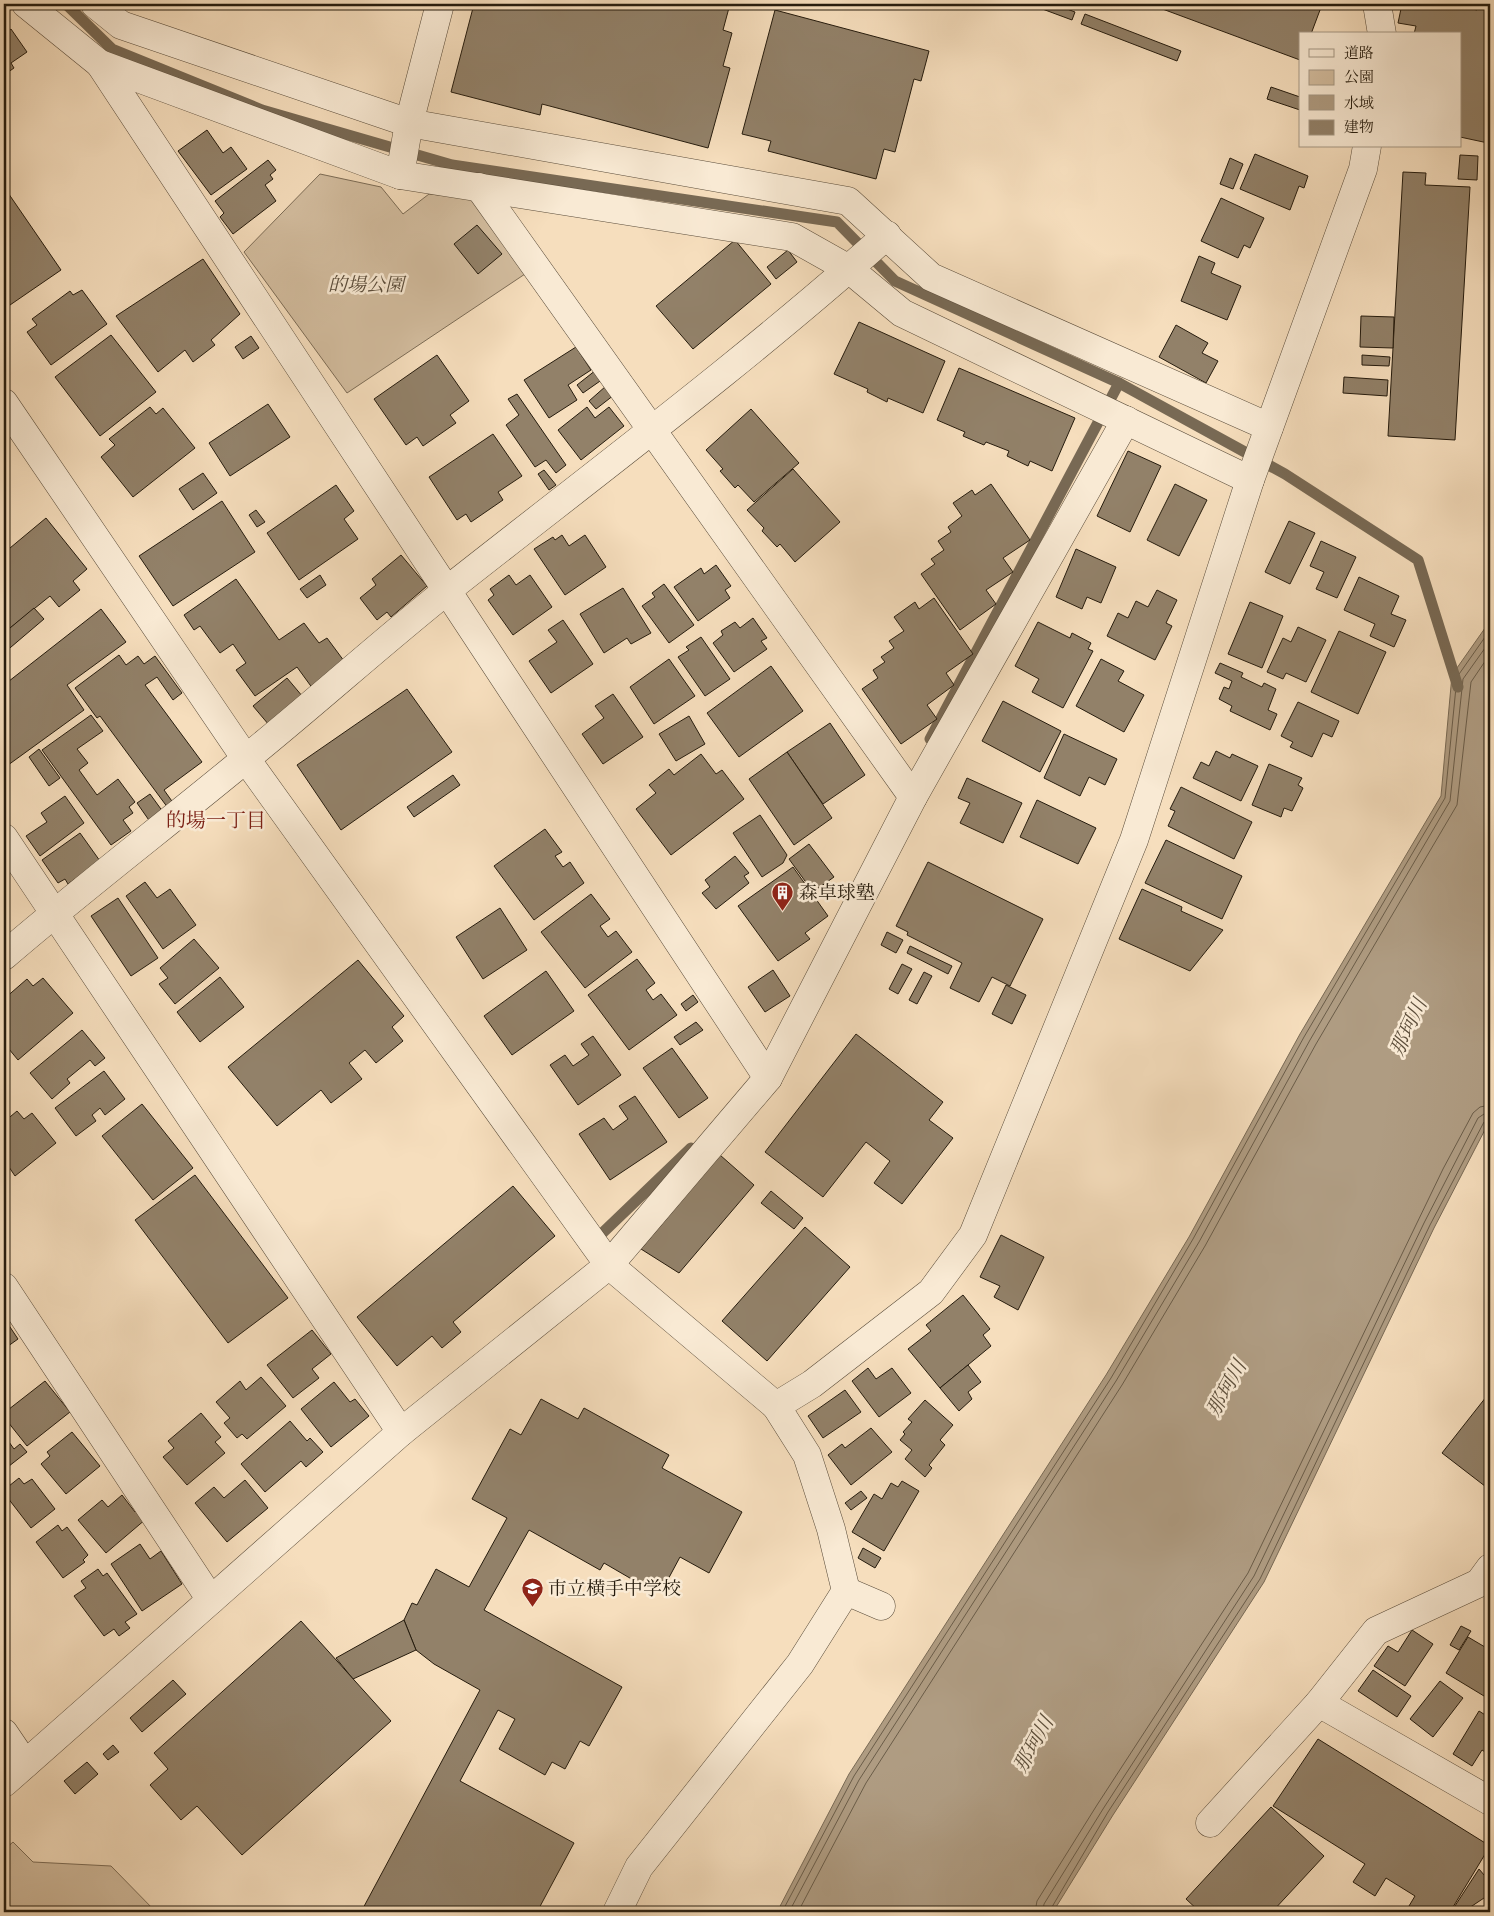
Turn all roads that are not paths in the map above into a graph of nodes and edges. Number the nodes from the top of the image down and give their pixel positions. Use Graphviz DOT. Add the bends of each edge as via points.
graph roads {
  1 [pos="26,4"];
  2 [pos="95,4"];
  3 [pos="440,4"];
  4 [pos="1377,4"];
  5 [pos="1382,32"];
  6 [pos="100,64"];
  7 [pos="409,123"];
  8 [pos="1367,148"];
  9 [pos="400,175"];
  10 [pos="479,187"];
  11 [pos="887,235"];
  12 [pos="849,269"];
  13 [pos="4,403"];
  14 [pos="1126,420"];
  15 [pos="1269,427"];
  16 [pos="652,430"];
  17 [pos="1250,480"];
  18 [pos="447,591"];
  19 [pos="246,759"];
  20 [pos="913,797"];
  21 [pos="4,838"];
  22 [pos="55,912"];
  23 [pos="4,956"];
  24 [pos="768,1078"];
  25 [pos="609,1265"];
  26 [pos="4,1287"];
  27 [pos="776,1406"];
  28 [pos="401,1432"];
  29 [pos="1490,1568"];
  30 [pos="846,1591"];
  31 [pos="211,1600"];
  32 [pos="881,1606"];
  33 [pos="1320,1703"];
  34 [pos="4,1733"];
  35 [pos="25,1764"];
  36 [pos="4,1783"];
  37 [pos="1490,1802"];
  38 [pos="1210,1823"];
  39 [pos="617,1912"];
  1 -- 6 [label="street"];
  2 -- 7 [label="street" via="121,25"];
  3 -- 7 [label="street"];
  4 -- 5 [label="street"];
  6 -- 9 [label="street"];
  6 -- 18 [label="street"];
  7 -- 9 [label="street"];
  7 -- 11 [label="street" via="848,201"];
  8 -- 15 [label="street" via="1363,169"];
  9 -- 10 [label="street"];
  10 -- 12 [label="street" via="792,236"];
  10 -- 16 [label="street"];
  11 -- 12 [label="street"];
  11 -- 15 [label="street" via="930,278"];
  12 -- 14 [label="street" via="902,313"];
  12 -- 16 [label="street"];
  13 -- 19 [label="street"];
  14 -- 17 [label="street"];
  14 -- 20 [label="street"];
  15 -- 17 [label="street"];
  16 -- 18 [label="street"];
  16 -- 20 [label="street"];
  17 -- 27 [label="street" via="1134,840 973,1235 931,1292 812,1384"];
  18 -- 19 [label="street"];
  18 -- 24 [label="street"];
  19 -- 22 [label="street"];
  19 -- 25 [label="street"];
  20 -- 24 [label="street"];
  21 -- 22 [label="street"];
  22 -- 23 [label="street"];
  22 -- 28 [label="street"];
  24 -- 25 [label="street"];
  25 -- 27 [label="street"];
  25 -- 28 [label="street"];
  26 -- 31 [label="street"];
  27 -- 30 [label="street" via="807,1455 831,1529"];
  28 -- 31 [label="street"];
  29 -- 33 [label="street" via="1479,1583 1376,1631"];
  30 -- 32 [label="street"];
  30 -- 39 [label="street" via="800,1664 639,1867"];
  31 -- 35 [label="street"];
  33 -- 37 [label="street"];
  33 -- 38 [label="street"];
  34 -- 35 [label="street"];
  35 -- 36 [label="street"];
}
